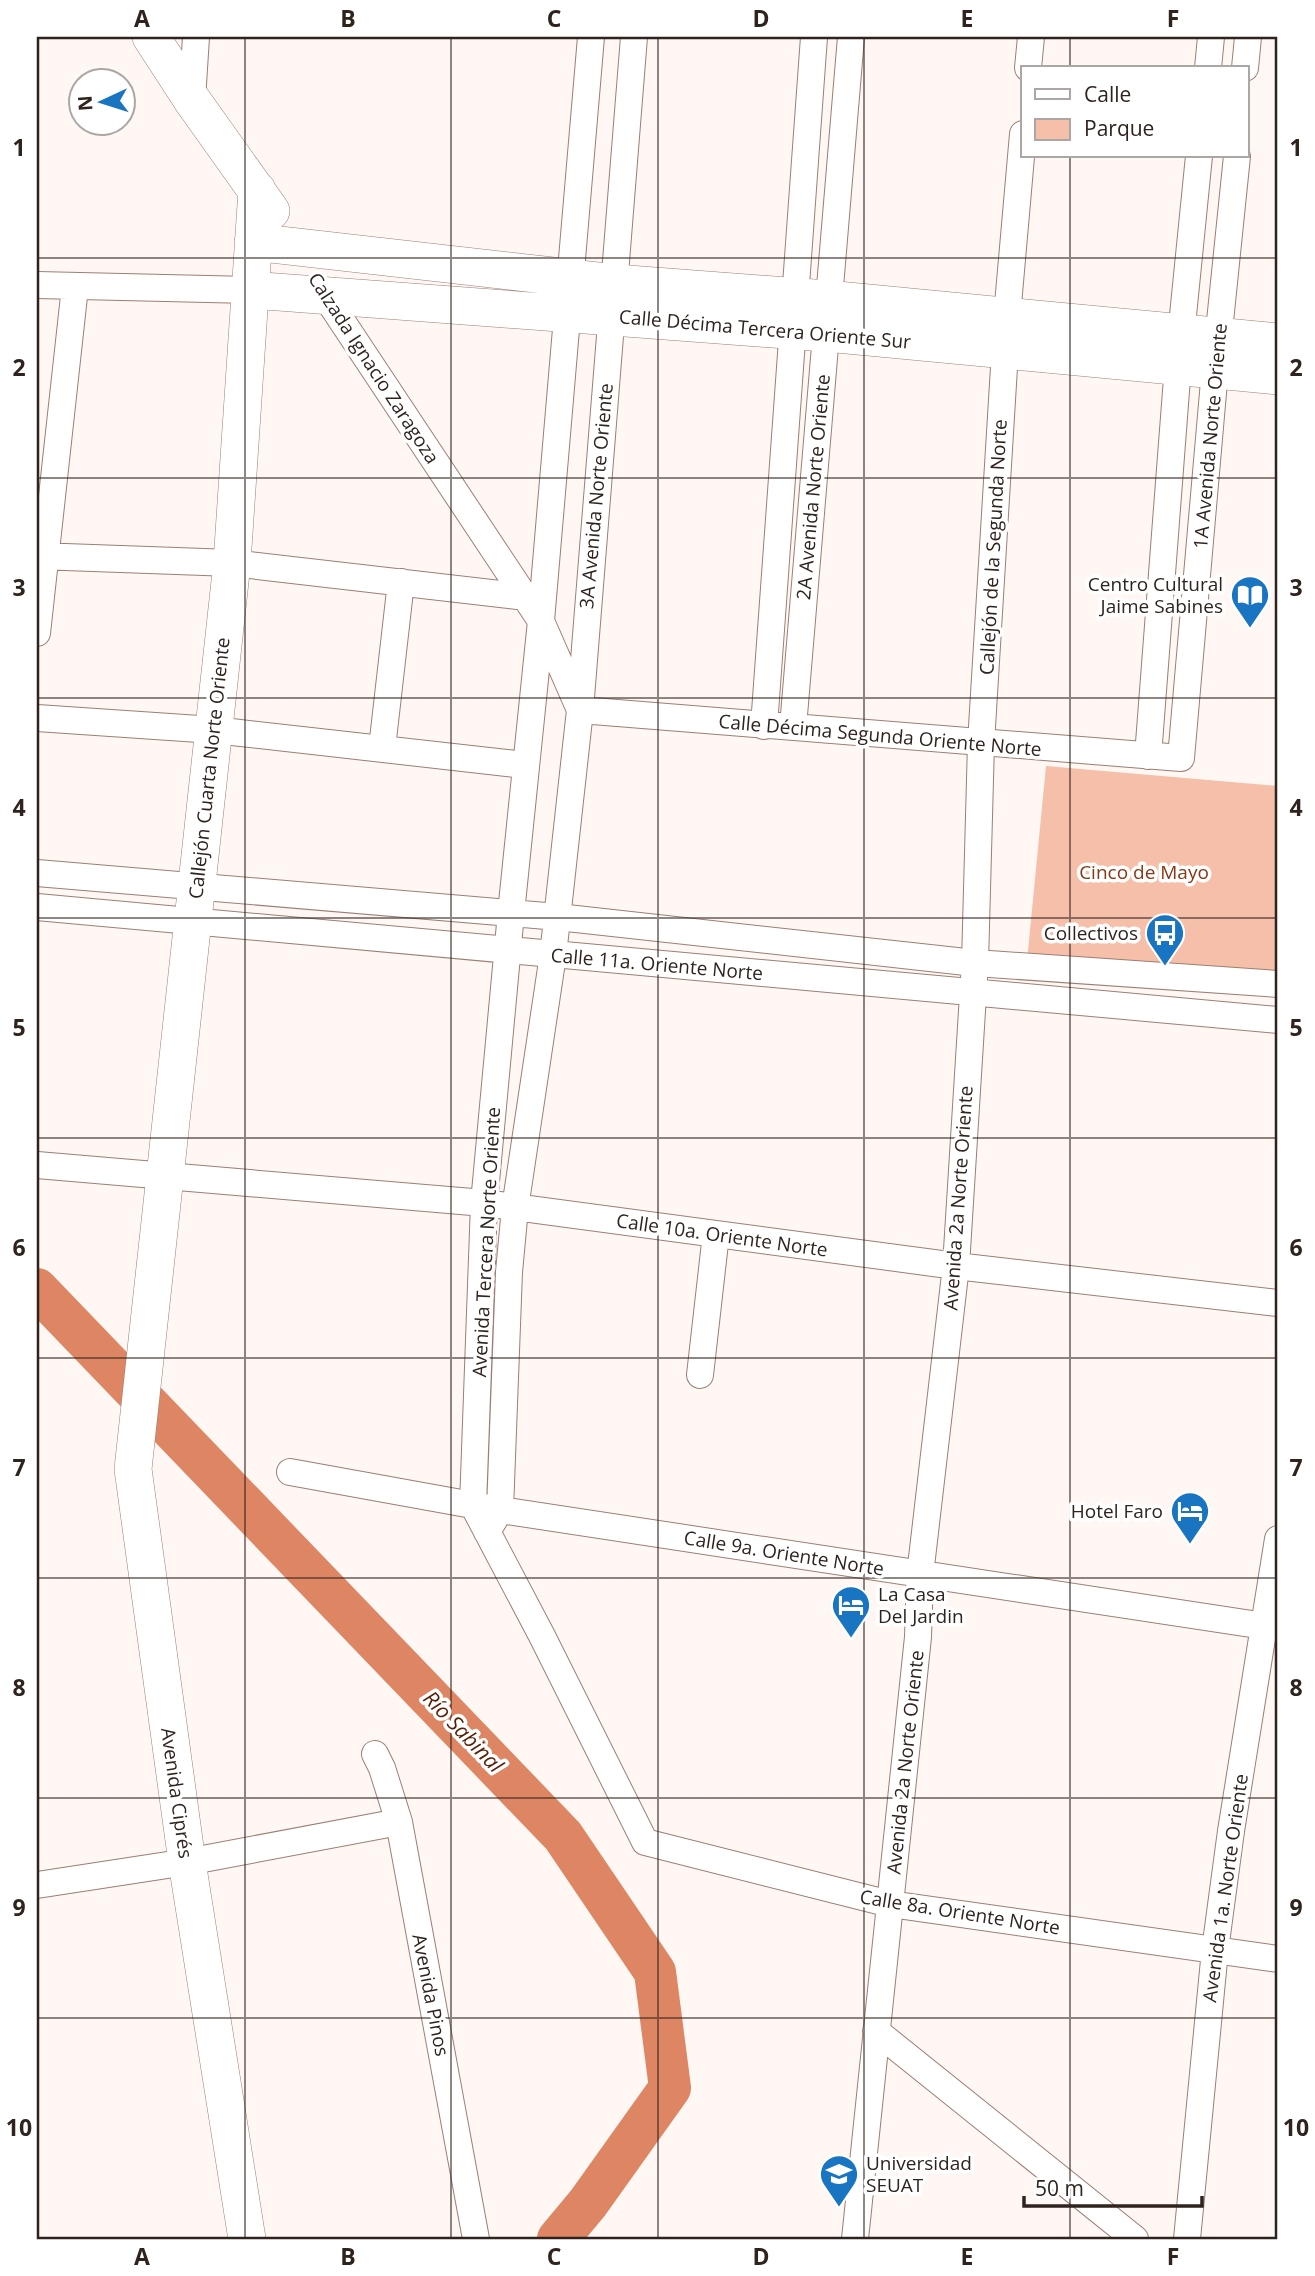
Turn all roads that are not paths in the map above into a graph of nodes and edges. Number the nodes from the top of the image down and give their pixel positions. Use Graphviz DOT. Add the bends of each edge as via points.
graph roads {
  1 [pos="151,37"];
  2 [pos="196,37"];
  3 [pos="591,37"];
  4 [pos="635,37"];
  5 [pos="814,37"];
  6 [pos="851,37"];
  7 [pos="1031,37"];
  8 [pos="1211,37"];
  9 [pos="1248,37"];
  10 [pos="1028,66"];
  11 [pos="1208,66"];
  12 [pos="1245,66"];
  13 [pos="192,100"];
  14 [pos="1021,158"];
  15 [pos="1199,158"];
  16 [pos="1237,158"];
  17 [pos="257,190"];
  18 [pos="253,242"];
  19 [pos="295,247"];
  20 [pos="571,278"];
  21 [pos="37,285"];
  22 [pos="75,287"];
  23 [pos="250,290"];
  24 [pos="326,297"];
  25 [pos="613,300"];
  26 [pos="568,314"];
  27 [pos="810,315"];
  28 [pos="1007,333"];
  29 [pos="1278,342"];
  30 [pos="1179,349"];
  31 [pos="1217,353"];
  32 [pos="1278,376"];
  33 [pos="40,557"];
  34 [pos="232,563"];
  35 [pos="401,582"];
  36 [pos="526,597"];
  37 [pos="541,621"];
  38 [pos="37,634"];
  39 [pos="579,710"];
  40 [pos="37,718"];
  41 [pos="764,726"];
  42 [pos="793,727"];
  43 [pos="214,730"];
  44 [pos="981,743"];
  45 [pos="382,748"];
  46 [pos="1148,756"];
  47 [pos="1181,758"];
  48 [pos="526,765"];
  49 [pos="37,873"];
  50 [pos="196,884"];
  51 [pos="37,907"];
  52 [pos="510,913"];
  53 [pos="558,917"];
  54 [pos="192,921"];
  55 [pos="507,949"];
  56 [pos="554,954"];
  57 [pos="975,963"];
  58 [pos="1278,984"];
  59 [pos="971,992"];
  60 [pos="1278,1020"];
  61 [pos="37,1165"];
  62 [pos="165,1175"];
  63 [pos="484,1203"];
  64 [pos="515,1208"];
  65 [pos="716,1234"];
  66 [pos="956,1266"];
  67 [pos="1278,1303"];
  68 [pos="145,1345"];
  69 [pos="700,1376"];
  70 [pos="290,1472"];
  71 [pos="473,1505"];
  72 [pos="493,1521"];
  73 [pos="1278,1539"];
  74 [pos="920,1575"];
  75 [pos="1271,1627"];
  76 [pos="375,1754"];
  77 [pos="399,1822"];
  78 [pos="645,1842"];
  79 [pos="187,1862"];
  80 [pos="37,1885"];
  81 [pos="890,1904"];
  82 [pos="1215,1950"];
  83 [pos="1278,1959"];
  84 [pos="876,2031"];
  85 [pos="247,2239"];
  86 [pos="476,2239"];
  87 [pos="855,2239"];
  88 [pos="1136,2239"];
  89 [pos="1187,2239"];
  1 -- 13 [label="street, Calzada Ignacio Zaragoza"];
  2 -- 13 [label="street"];
  3 -- 20 [label="street"];
  4 -- 25 [label="street, 3A Avenida Norte Oriente"];
  5 -- 27 [label="street, 2A Avenida Norte Oriente"];
  6 -- 27 [label="street, 2A Avenida Norte Oriente"];
  7 -- 10 [label="street"];
  8 -- 11 [label="street"];
  9 -- 12 [label="street"];
  13 -- 17 [label="street, Calzada Ignacio Zaragoza"];
  14 -- 28 [label="street, Callejón de la Segunda Norte"];
  15 -- 30 [label="street, 1A Avenida Norte Oriente"];
  16 -- 31 [label="street, 1A Avenida Norte Oriente"];
  17 -- 18 [label="street, Callejón Cuarta Norte Oriente"];
  17 -- 19 [label="street, Calzada Ignacio Zaragoza"];
  18 -- 19 [label="street, Calle Décima Tercera Oriente Sur"];
  18 -- 23 [label="street, Callejón Cuarta Norte Oriente"];
  19 -- 20 [label="street, Calle Décima Tercera Oriente Sur"];
  19 -- 24 [label="street, Calzada Ignacio Zaragoza"];
  20 -- 25 [label="street, Calle Décima Tercera Oriente Sur"];
  20 -- 26 [label="street"];
  21 -- 22 [label="street"];
  22 -- 23 [label="street"];
  22 -- 33 [label="street"];
  23 -- 24 [label="street, Calle Décima Tercera Oriente Sur"];
  23 -- 34 [label="street, Callejón Cuarta Norte Oriente"];
  24 -- 26 [label="street, Calle Décima Tercera Oriente Sur"];
  24 -- 36 [label="street, Calzada Ignacio Zaragoza"];
  25 -- 26 [label="street, Calle Décima Tercera Oriente Sur"];
  25 -- 27 [label="street, Calle Décima Tercera Oriente Sur"];
  25 -- 39 [label="street, 3A Avenida Norte Oriente"];
  26 -- 37 [label="street"];
  27 -- 28 [label="street, Calle Décima Tercera Oriente Sur"];
  27 -- 41 [label="street, 2A Avenida Norte Oriente"];
  27 -- 42 [label="street, 2A Avenida Norte Oriente"];
  28 -- 30 [label="street, Calle Décima Tercera Oriente Sur"];
  28 -- 44 [label="street, Callejón de la Segunda Norte"];
  29 -- 31 [label="street, Calle Décima Tercera Oriente Sur"];
  30 -- 31 [label="street, Calle Décima Tercera Oriente Sur"];
  30 -- 46 [label="street, 1A Avenida Norte Oriente"];
  31 -- 32 [label="street, Calle Décima Tercera Oriente Sur"];
  31 -- 47 [label="street, 1A Avenida Norte Oriente"];
  33 -- 34 [label="street"];
  33 -- 38 [label="street"];
  34 -- 35 [label="street"];
  34 -- 43 [label="street, Callejón Cuarta Norte Oriente"];
  35 -- 36 [label="street"];
  35 -- 45 [label="street"];
  36 -- 37 [label="street, Calzada Ignacio Zaragoza"];
  37 -- 39 [label="street, Calzada Ignacio Zaragoza"];
  37 -- 48 [label="street"];
  39 -- 41 [label="street, Calle Décima Segunda Oriente Norte"];
  39 -- 53 [label="street, 3A Avenida Norte Oriente"];
  40 -- 43 [label="street"];
  41 -- 42 [label="street, Calle Décima Segunda Oriente Norte"];
  42 -- 44 [label="street, Calle Décima Segunda Oriente Norte"];
  43 -- 45 [label="street"];
  43 -- 50 [label="street, Callejón Cuarta Norte Oriente"];
  44 -- 46 [label="street, Calle Décima Segunda Oriente Norte"];
  44 -- 57 [label="street, Callejón de la Segunda Norte"];
  45 -- 48 [label="street"];
  46 -- 47 [label="street, Calle Décima Segunda Oriente Norte"];
  48 -- 52 [label="street"];
  49 -- 50 [label="street, Calle 11a. Oriente Norte"];
  50 -- 52 [label="street, Calle 11a. Oriente Norte"];
  50 -- 54 [label="street, Callejón Cuarta Norte Oriente"];
  51 -- 54 [label="street, Calle 11a. Oriente Norte"];
  52 -- 53 [label="street, Calle 11a. Oriente Norte"];
  52 -- 55 [label="street"];
  53 -- 56 [label="street, 3A Avenida Norte Oriente"];
  53 -- 57 [label="street, Calle 11a. Oriente Norte"];
  54 -- 55 [label="street, Calle 11a. Oriente Norte"];
  54 -- 62 [label="street, Callejón Cuarta Norte Oriente"];
  55 -- 56 [label="street, Calle 11a. Oriente Norte"];
  55 -- 63 [label="street, Avenida Tercera Norte Oriente"];
  56 -- 59 [label="street, Calle 11a. Oriente Norte"];
  56 -- 64 [label="street, Avenida Tercera Norte Oriente"];
  57 -- 58 [label="street, Calle 11a. Oriente Norte"];
  57 -- 59 [label="street, Avenida 2a Norte Oriente"];
  59 -- 60 [label="street, Calle 11a. Oriente Norte"];
  59 -- 66 [label="street, Avenida 2a Norte Oriente"];
  61 -- 62 [label="street, Calle 10a. Oriente Norte"];
  62 -- 63 [label="street, Calle 10a. Oriente Norte"];
  62 -- 68 [label="street, Callejón Cuarta Norte Oriente"];
  63 -- 64 [label="street, Calle 10a. Oriente Norte"];
  63 -- 71 [label="street, Avenida Tercera Norte Oriente"];
  64 -- 65 [label="street, Calle 10a. Oriente Norte"];
  64 -- 72 [label="street, Avenida Tercera Norte Oriente"];
  65 -- 66 [label="street, Calle 10a. Oriente Norte"];
  65 -- 69 [label="street"];
  66 -- 67 [label="street, Calle 10a. Oriente Norte"];
  66 -- 74 [label="street, Avenida 2a Norte Oriente"];
  68 -- 79 [label="street, Avenida Ciprés" via="133,1469"];
  70 -- 71 [label="street"];
  71 -- 72 [label="street, Avenida Tercera Norte Oriente"];
  72 -- 74 [label="street, Calle 9a. Oriente Norte" via="643,1530"];
  72 -- 78 [label="street, Avenida Tercera Norte Oriente" via="542,1636"];
  73 -- 75 [label="street, Avenida 1a. Norte Oriente"];
  74 -- 75 [label="street, Calle 9a. Oriente Norte"];
  74 -- 81 [label="street, Avenida 2a Norte Oriente" via="918,1636"];
  75 -- 82 [label="street, Avenida 1a. Norte Oriente"];
  76 -- 77 [label="street, Avenida Pinos"];
  77 -- 79 [label="street"];
  77 -- 86 [label="street, Avenida Pinos"];
  78 -- 81 [label="street, Calle 8a. Oriente Norte"];
  79 -- 80 [label="street"];
  79 -- 85 [label="street, Avenida Ciprés"];
  81 -- 82 [label="street, Calle 8a. Oriente Norte"];
  81 -- 84 [label="street, Avenida 2a Norte Oriente"];
  82 -- 83 [label="street, Calle 8a. Oriente Norte"];
  82 -- 89 [label="street, Avenida 1a. Norte Oriente"];
  84 -- 87 [label="street, Avenida 2a Norte Oriente"];
  84 -- 88 [label="street"];
}
